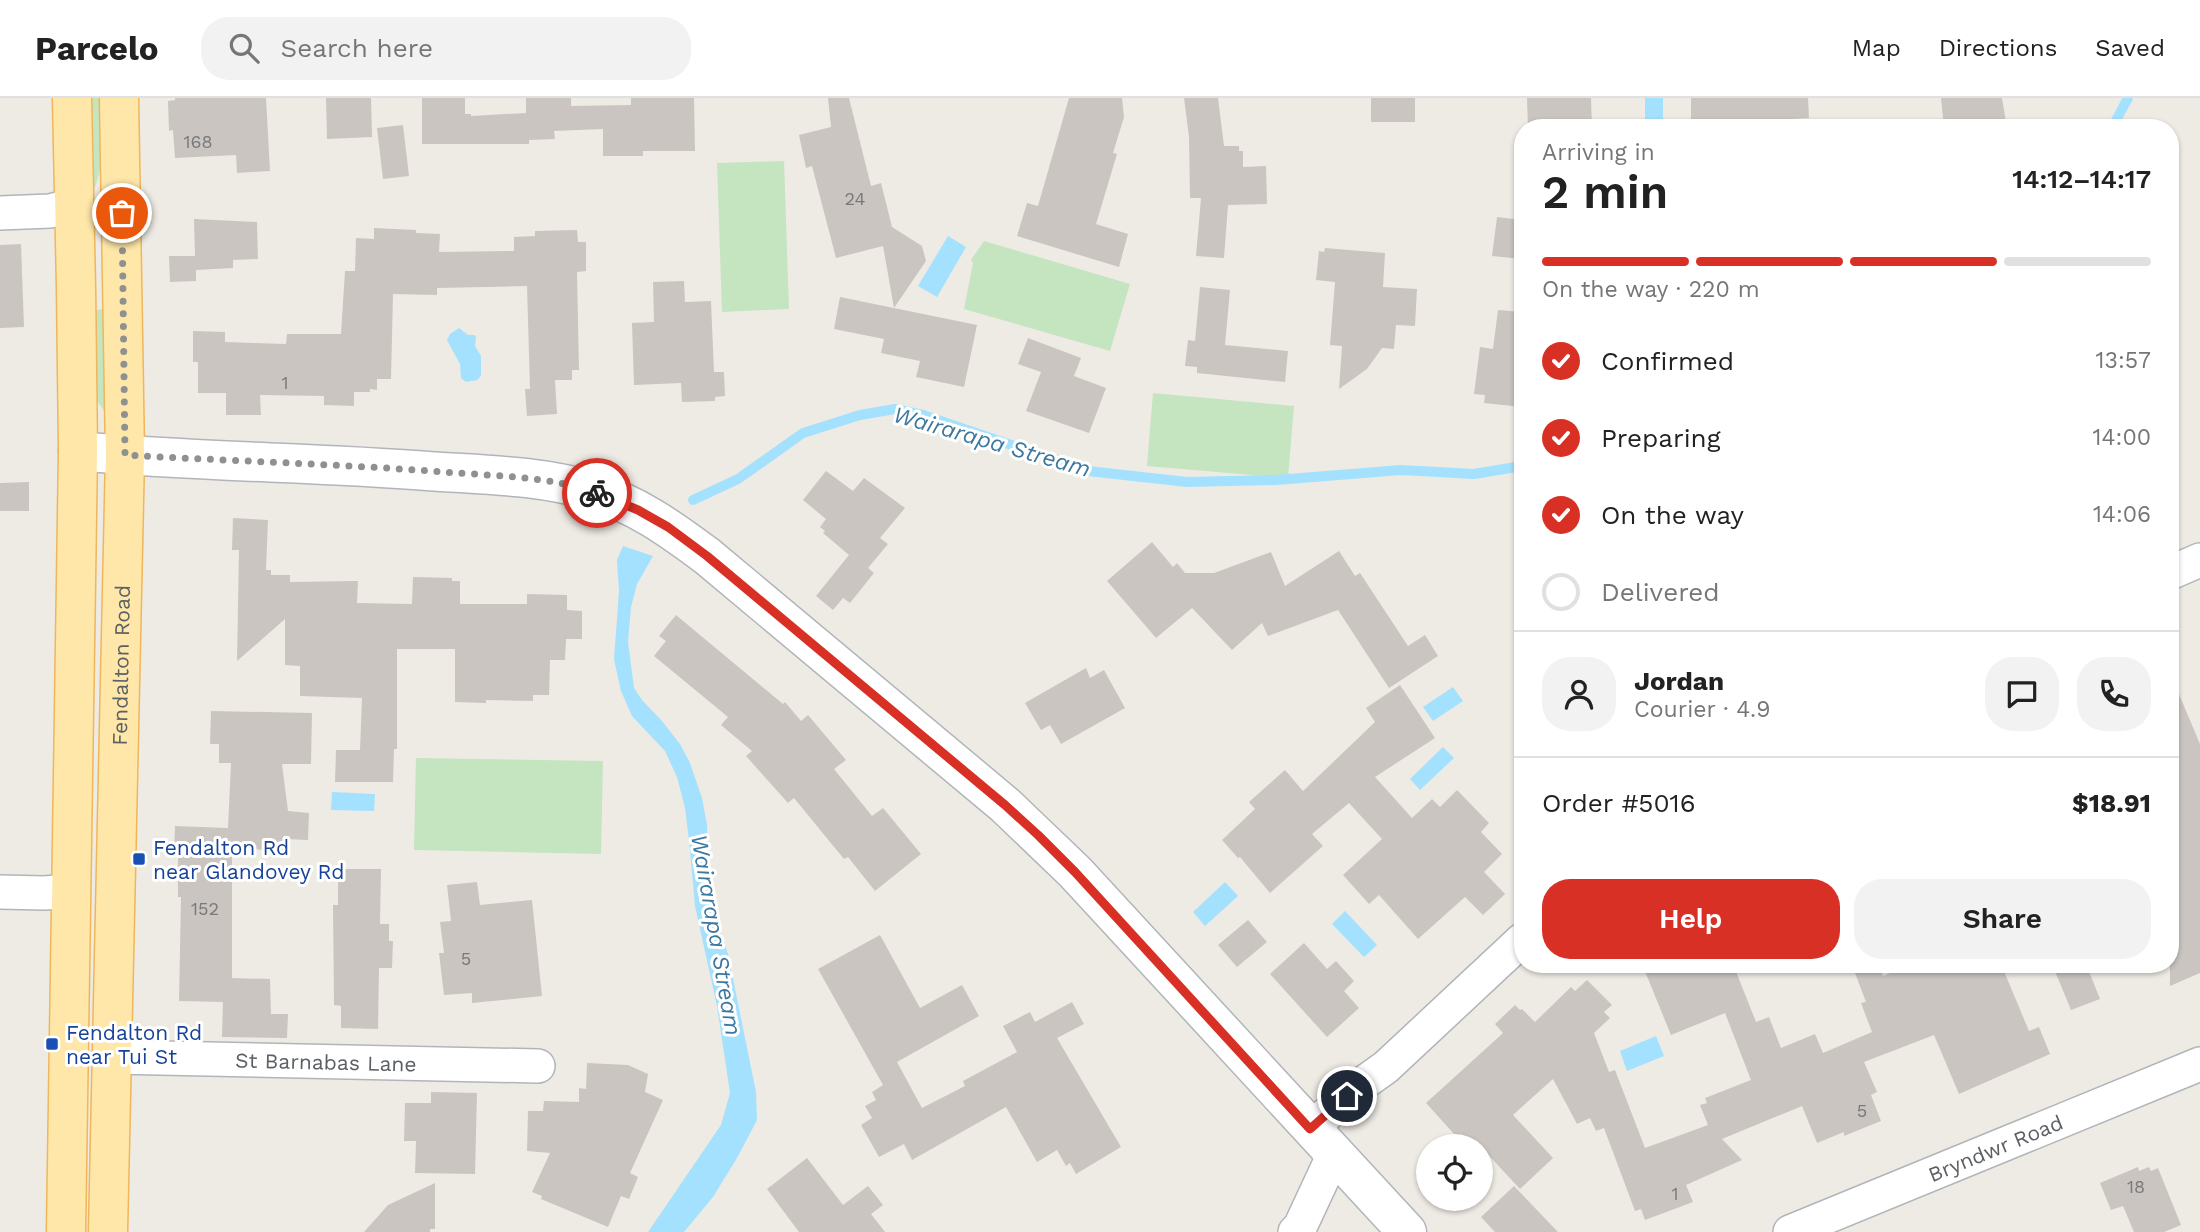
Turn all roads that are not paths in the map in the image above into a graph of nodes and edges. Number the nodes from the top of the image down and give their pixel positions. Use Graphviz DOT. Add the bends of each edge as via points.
graph roads {
  1 [pos="72,98"];
  2 [pos="119,98"];
  3 [pos="121,190"];
  4 [pos="75,205"];
  5 [pos="0,213"];
  6 [pos="76,288"];
  7 [pos="78,451"];
  8 [pos="125,455"];
  9 [pos="2200,561"];
  10 [pos="2179,569"];
  11 [pos="74,649"];
  12 [pos="121,652"];
  13 [pos="71,891"];
  14 [pos="0,892"];
  15 [pos="1514,947"];
  16 [pos="113,1057"];
  17 [pos="2200,1064"];
  18 [pos="538,1066"];
  19 [pos="1322,1141"];
  20 [pos="66,1232"];
  21 [pos="108,1232"];
  22 [pos="1294,1232"];
  23 [pos="1407,1232"];
  24 [pos="1790,1232"];
  1 -- 4 [label="main road"];
  2 -- 3 [label="main road, Fendalton Road"];
  3 -- 6 [label="main road" via="103,220 102,285 91,296"];
  3 -- 8 [label="main road, Fendalton Road"];
  4 -- 5 [label="street"];
  4 -- 6 [label="main road"];
  6 -- 7 [label="main road"];
  7 -- 8 [label="street"];
  7 -- 11 [label="main road"];
  8 -- 12 [label="main road, Fendalton Road"];
  8 -- 19 [label="street" via="352,465 536,480 593,491 638,510 717,565 1038,835"];
  9 -- 10 [label="street"];
  11 -- 12 [label="main road"];
  11 -- 13 [label="main road"];
  12 -- 16 [label="main road, Fendalton Road"];
  13 -- 14 [label="street"];
  13 -- 20 [label="main road"];
  15 -- 19 [label="street" via="1386,1067 1358,1087"];
  16 -- 18 [label="street, St Barnabas Lane"];
  16 -- 21 [label="main road, Fendalton Road"];
  17 -- 24 [label="street, Bryndwr Road"];
  19 -- 22 [label="street" via="1300,1227"];
  19 -- 23 [label="street"];
}
